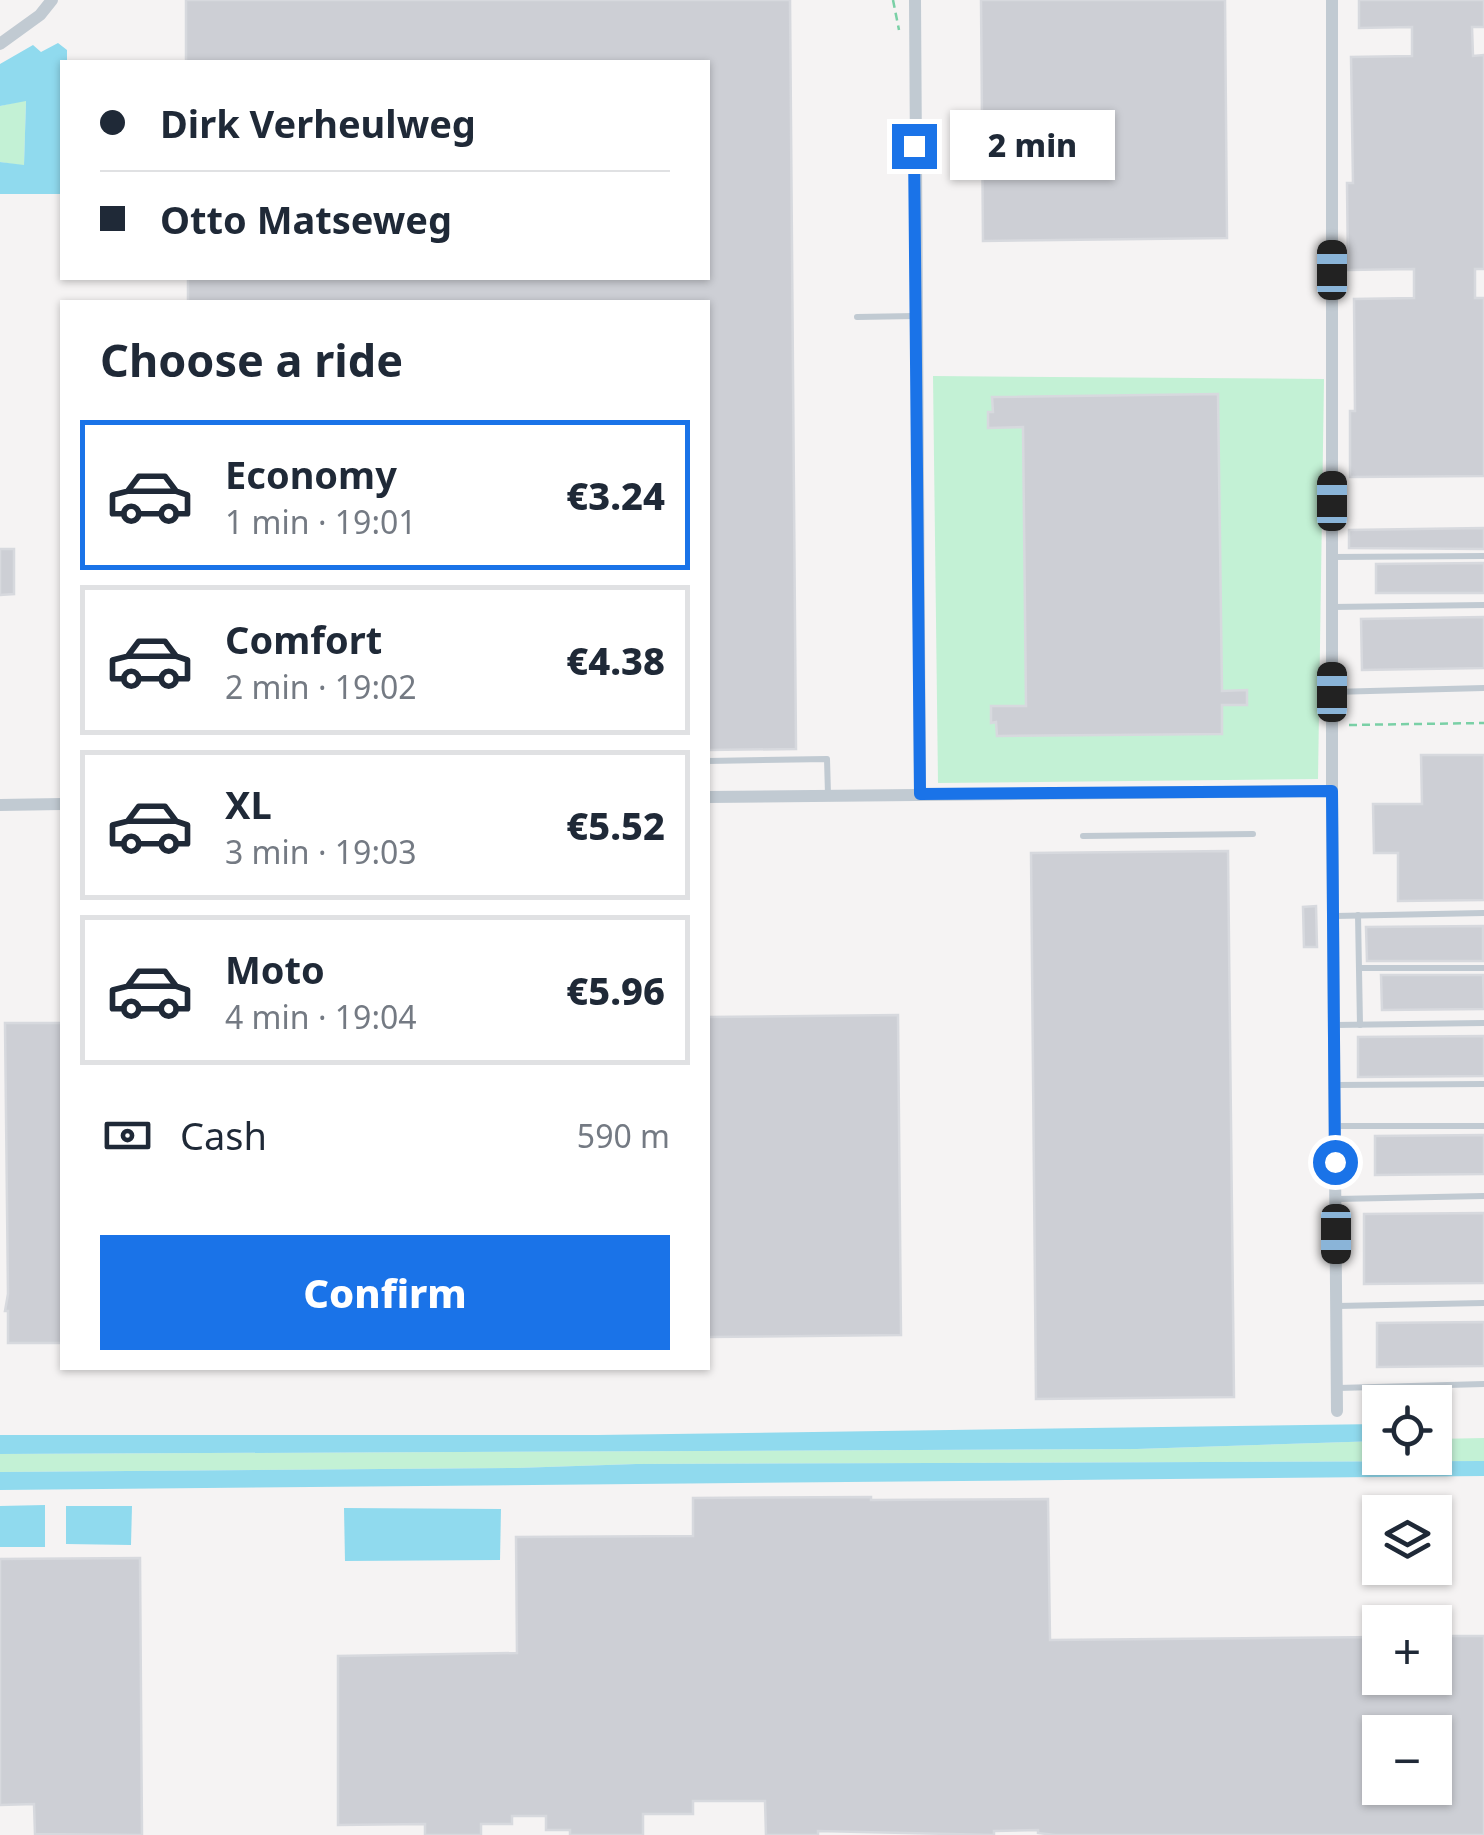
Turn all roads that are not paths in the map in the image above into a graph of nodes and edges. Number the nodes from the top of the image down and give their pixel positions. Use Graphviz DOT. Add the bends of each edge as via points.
graph roads {
  1 [pos="52,0"];
  2 [pos="1332,0"];
  3 [pos="912,5"];
  4 [pos="0,44"];
  5 [pos="856,316"];
  6 [pos="915,316"];
  7 [pos="1484,556"];
  8 [pos="1332,557"];
  9 [pos="1484,605"];
  10 [pos="1332,607"];
  11 [pos="1484,688"];
  12 [pos="1332,692"];
  13 [pos="710,761"];
  14 [pos="1332,791"];
  15 [pos="920,794"];
  16 [pos="828,796"];
  17 [pos="710,797"];
  18 [pos="60,804"];
  19 [pos="0,805"];
  20 [pos="1254,834"];
  21 [pos="1083,836"];
  22 [pos="1484,913"];
  23 [pos="1333,916"];
  24 [pos="1358,916"];
  25 [pos="1359,968"];
  26 [pos="1484,968"];
  27 [pos="1484,1023"];
  28 [pos="1334,1025"];
  29 [pos="1360,1025"];
  30 [pos="1484,1084"];
  31 [pos="1334,1085"];
  32 [pos="1335,1126"];
  33 [pos="1484,1126"];
  34 [pos="1484,1196"];
  35 [pos="1336,1199"];
  36 [pos="1484,1303"];
  37 [pos="1336,1306"];
  38 [pos="1484,1384"];
  39 [pos="1337,1388"];
  40 [pos="1337,1411"];
  1 -- 4 [label="street"];
  2 -- 8 [label="street"];
  3 -- 6 [label="street"];
  5 -- 6 [label="lane"];
  6 -- 15 [label="street"];
  7 -- 8 [label="lane"];
  8 -- 10 [label="street"];
  9 -- 10 [label="lane"];
  10 -- 12 [label="street"];
  11 -- 12 [label="lane"];
  12 -- 14 [label="street"];
  13 -- 16 [label="lane" via="827,759"];
  14 -- 15 [label="street"];
  14 -- 23 [label="street"];
  15 -- 16 [label="street"];
  16 -- 17 [label="street"];
  18 -- 19 [label="street"];
  20 -- 21 [label="lane"];
  22 -- 24 [label="lane"];
  23 -- 24 [label="lane"];
  23 -- 28 [label="street"];
  24 -- 25 [label="lane"];
  25 -- 26 [label="lane"];
  25 -- 29 [label="lane"];
  27 -- 29 [label="lane"];
  28 -- 29 [label="lane"];
  28 -- 31 [label="street"];
  30 -- 31 [label="lane"];
  31 -- 32 [label="street"];
  32 -- 33 [label="lane"];
  32 -- 35 [label="street"];
  34 -- 35 [label="lane"];
  35 -- 37 [label="street"];
  36 -- 37 [label="lane"];
  37 -- 39 [label="street"];
  38 -- 39 [label="lane"];
  39 -- 40 [label="street"];
}
